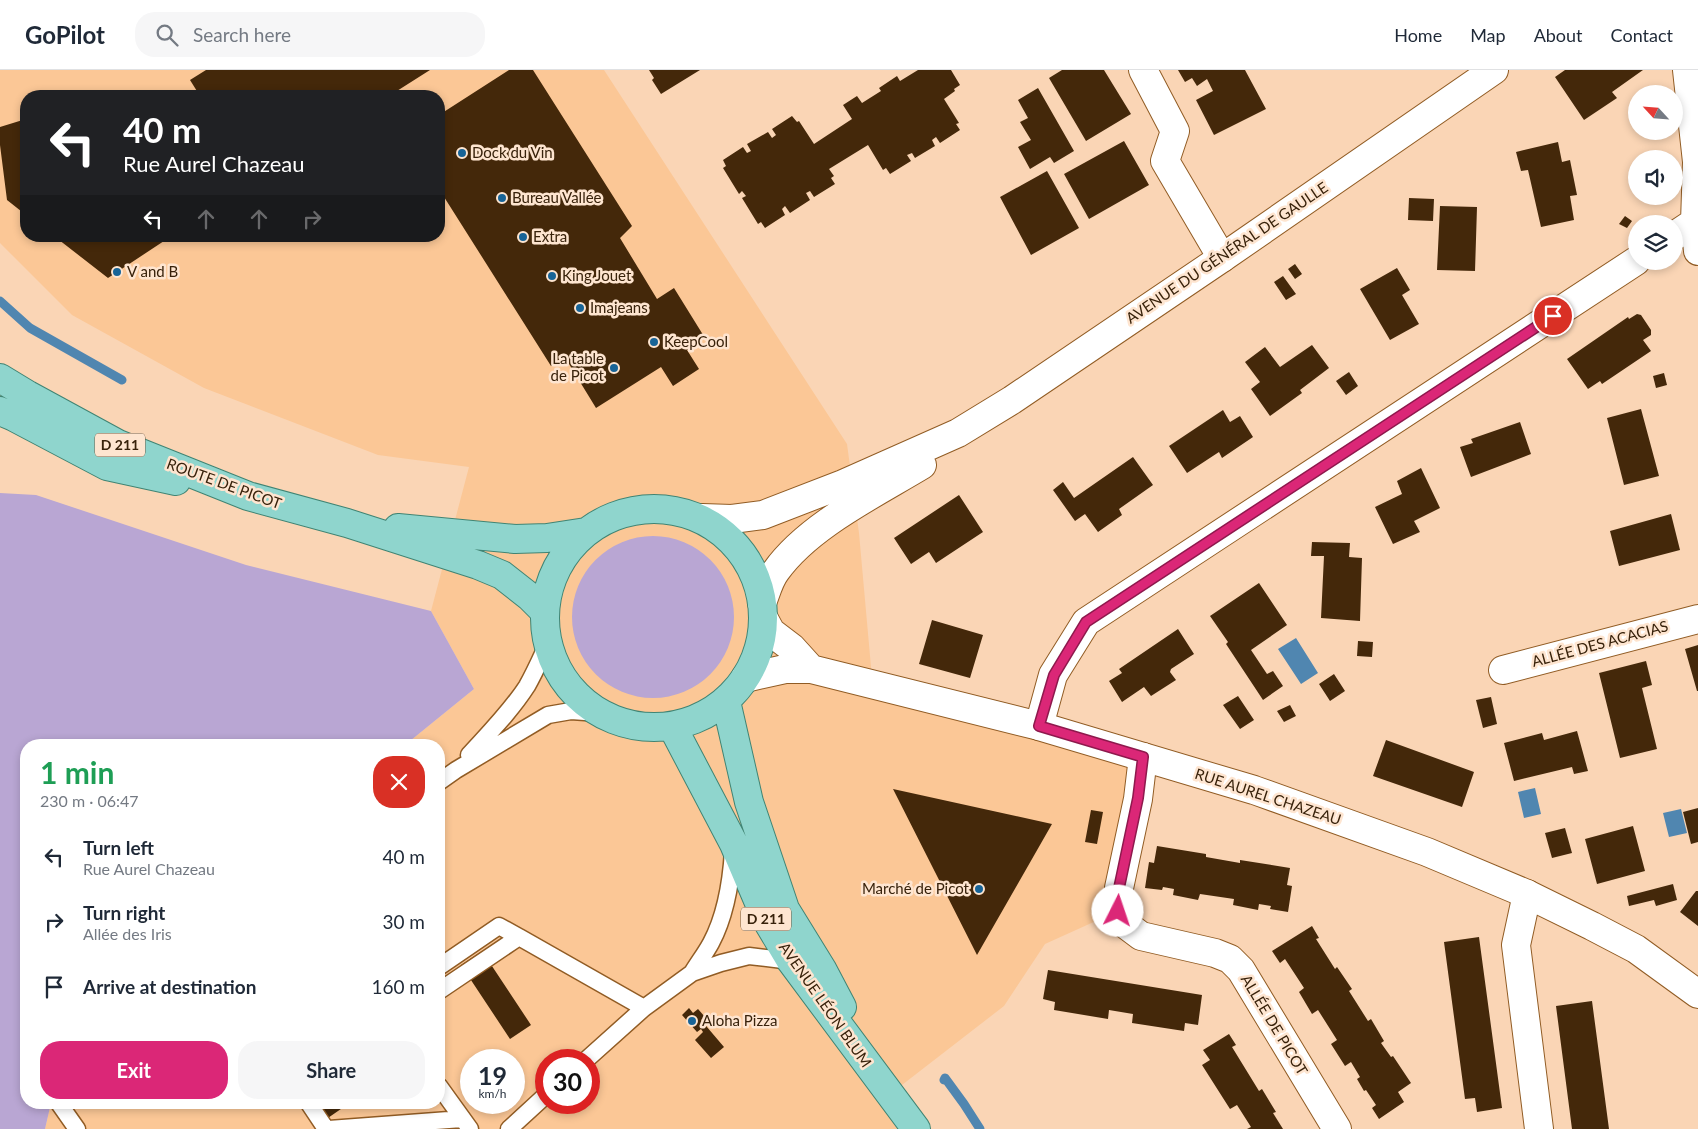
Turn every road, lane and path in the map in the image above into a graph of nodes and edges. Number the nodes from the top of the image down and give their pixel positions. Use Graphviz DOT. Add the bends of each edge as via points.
graph roads {
  1 [pos="1143,70"];
  2 [pos="1494,70"];
  3 [pos="1687,70"];
  4 [pos="1684,229"];
  5 [pos="1698,251"];
  6 [pos="1222,258"];
  7 [pos="1628,266"];
  8 [pos="0,378"];
  9 [pos="0,412"];
  10 [pos="958,433"];
  11 [pos="248,496"];
  12 [pos="702,518"];
  13 [pos="347,523"];
  14 [pos="586,532"];
  15 [pos="763,611"];
  16 [pos="545,612"];
  17 [pos="1698,619"];
  18 [pos="548,643"];
  19 [pos="811,669"];
  20 [pos="1503,670"];
  21 [pos="745,678"];
  22 [pos="726,701"];
  23 [pos="599,713"];
  24 [pos="672,726"];
  25 [pos="1039,726"];
  26 [pos="1143,757"];
  27 [pos="456,770"];
  28 [pos="445,778"];
  29 [pos="734,844"];
  30 [pos="1527,894"];
  31 [pos="519,937"];
  32 [pos="791,961"];
  33 [pos="445,964"];
  34 [pos="692,973"];
  35 [pos="445,987"];
  36 [pos="1698,994"];
  37 [pos="644,1008"];
  38 [pos="598,1049"];
  39 [pos="445,1094"];
  40 [pos="889,1095"];
  41 [pos="535,1106"];
  42 [pos="63,1109"];
  43 [pos="313,1109"];
  44 [pos="466,1124"];
  45 [pos="77,1129"];
  46 [pos="327,1129"];
  47 [pos="509,1129"];
  48 [pos="916,1129"];
  49 [pos="1337,1129"];
  50 [pos="1539,1129"];
  1 -- 6 [label="street" via="1175,131 1165,161"];
  2 -- 6 [label="street, AVENUE DU GÉNÉRAL DE GAULLE"];
  3 -- 4 [label="street" via="1697,162"];
  4 -- 5 [label="street"];
  6 -- 10 [label="street, AVENUE DU GÉNÉRAL DE GAULLE"];
  7 -- 25 [label="street" via="1086,622 1054,675"];
  8 -- 11 [label="main road, ROUTE DE PICOT / D 211" via="118,444"];
  9 -- 11 [label="main road" via="107,466"];
  10 -- 12 [label="street, AVENUE DU GÉNÉRAL DE GAULLE" via="763,515"];
  10 -- 15 [label="street, AVENUE DU GÉNÉRAL DE GAULLE" via="930,460 822,526 787,556 774,573"];
  11 -- 13 [label="main road, ROUTE DE PICOT / D 211"];
  12 -- 14 [label="main road" via="654,507 600,521"];
  12 -- 15 [label="main road" via="738,545 759,586"];
  13 -- 14 [label="main road, ROUTE DE PICOT / D 211" via="515,539"];
  13 -- 16 [label="main road, ROUTE DE PICOT / D 211" via="502,575"];
  14 -- 16 [label="main road" via="568,551 554,578"];
  15 -- 19 [label="street" via="771,632 792,648"];
  15 -- 21 [label="main road" via="759,651"];
  16 -- 18 [label="main road"];
  17 -- 20 [label="street, ALLÉE DES ACACIAS"];
  18 -- 23 [label="main road" via="562,676 578,697"];
  18 -- 27 [label="lane" via="526,687"];
  19 -- 21 [label="street, RUE AUREL CHAZEAU" via="785,669"];
  19 -- 25 [label="street, RUE AUREL CHAZEAU"];
  21 -- 22 [label="main road"];
  22 -- 24 [label="main road" via="700,718"];
  22 -- 40 [label="main road, AVENUE LÉON BLUM / D 211" via="749,802 785,909 822,969"];
  23 -- 24 [label="main road" via="642,727"];
  23 -- 27 [label="lane" via="571,711 548,715"];
  24 -- 29 [label="main road, AVENUE LÉON BLUM / D 211"];
  25 -- 26 [label="street, RUE AUREL CHAZEAU"];
  26 -- 30 [label="street, RUE AUREL CHAZEAU" via="1254,790 1427,852"];
  26 -- 49 [label="street, ALLÉE DE PICOT" via="1119,888 1118,911 1125,924 1141,936 1215,953 1241,970"];
  27 -- 28 [label="lane"];
  29 -- 32 [label="main road, AVENUE LÉON BLUM / D 211" via="766,919"];
  29 -- 34 [label="lane" via="724,912 711,943"];
  30 -- 36 [label="street, RUE AUREL CHAZEAU" via="1636,949"];
  30 -- 50 [label="street" via="1516,945"];
  31 -- 33 [label="lane" via="498,926"];
  31 -- 35 [label="lane"];
  31 -- 37 [label="lane"];
  32 -- 34 [label="lane" via="749,956"];
  32 -- 40 [label="main road, AVENUE LÉON BLUM / D 211"];
  34 -- 37 [label="lane"];
  37 -- 38 [label="lane"];
  39 -- 44 [label="lane"];
  40 -- 48 [label="main road, AVENUE LÉON BLUM / D 211"];
  41 -- 47 [label="lane"];
  42 -- 45 [label="lane"];
  43 -- 46 [label="lane"];
  44 -- 46 [label="lane"];
}
